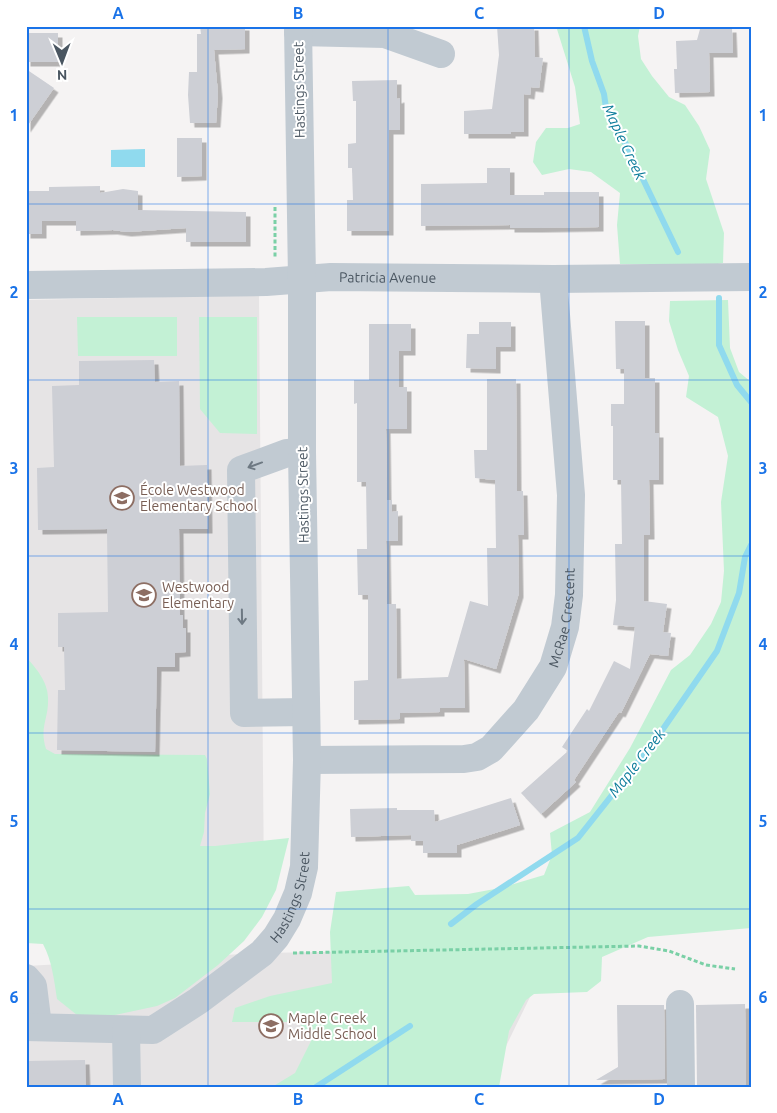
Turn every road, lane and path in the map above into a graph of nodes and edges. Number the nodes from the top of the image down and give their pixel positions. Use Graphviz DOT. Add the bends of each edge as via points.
graph roads {
  1 [pos="298,29"];
  2 [pos="441,54"];
  3 [pos="751,277"];
  4 [pos="302,279"];
  5 [pos="553,279"];
  6 [pos="26,285"];
  7 [pos="302,452"];
  8 [pos="306,712"];
  9 [pos="307,760"];
  10 [pos="262,953"];
  11 [pos="735,969"];
  12 [pos="26,978"];
  13 [pos="680,1004"];
  14 [pos="32,1026"];
  15 [pos="126,1030"];
  16 [pos="127,1087"];
  17 [pos="680,1087"];
  1 -- 2 [label="street" via="385,34"];
  1 -- 4 [label="street, Hastings Street"];
  3 -- 5 [label="street, Patricia Avenue"];
  4 -- 5 [label="street, Patricia Avenue"];
  4 -- 6 [label="street, Patricia Avenue"];
  4 -- 7 [label="street, Hastings Street"];
  5 -- 9 [label="street, McRae Crescent" via="571,495 569,595 565,627 552,668 526,710 496,744 477,757"];
  7 -- 8 [label="street, Hastings Street"];
  7 -- 8 [label="street, one-way" via="287,453 240,470 244,713"];
  8 -- 9 [label="street, Hastings Street"];
  9 -- 10 [label="street, Hastings Street" via="304,867 298,893 287,919"];
  10 -- 11 [label="path" via="639,946 669,951 706,965"];
  10 -- 15 [label="street, Hastings Street" via="153,1030"];
  12 -- 14 [label="street" via="33,986"];
  13 -- 17 [label="street"];
  14 -- 15 [label="street, Hastings Street"];
  15 -- 16 [label="street"];
}
